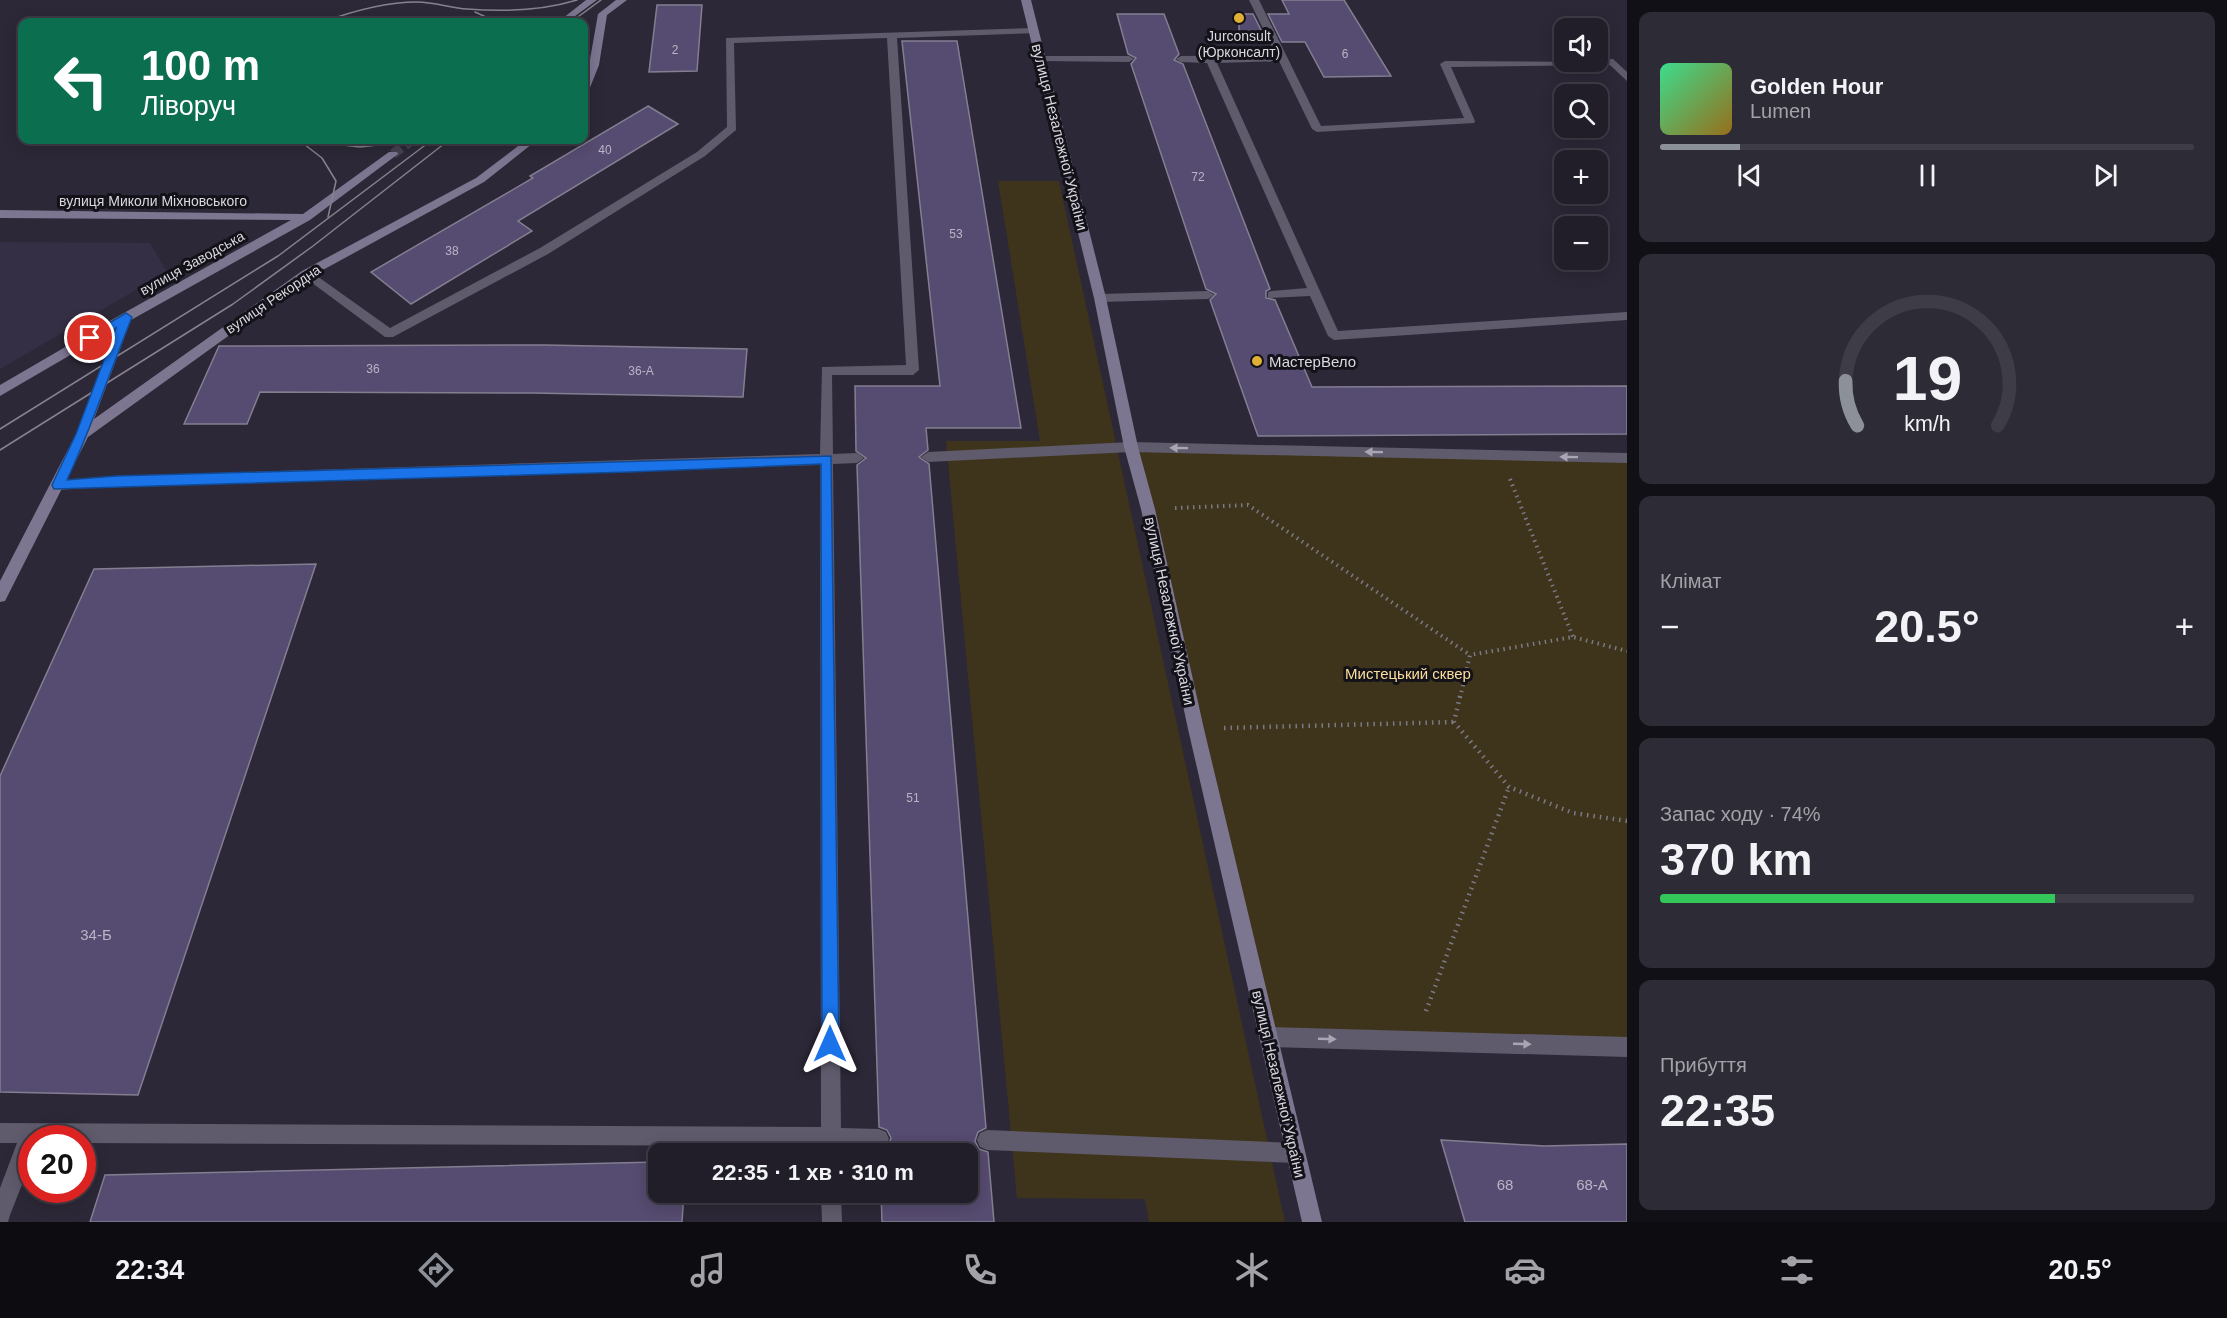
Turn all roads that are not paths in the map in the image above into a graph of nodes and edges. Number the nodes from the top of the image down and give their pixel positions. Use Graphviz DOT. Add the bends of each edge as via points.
graph roads {
  1 [pos="592,0"];
  2 [pos="622,0"];
  3 [pos="1026,0"];
  4 [pos="1254,0"];
  5 [pos="567,18"];
  6 [pos="1033,31"];
  7 [pos="892,35"];
  8 [pos="1039,58"];
  9 [pos="1283,58"];
  10 [pos="1129,59"];
  11 [pos="1181,59"];
  12 [pos="1211,60"];
  13 [pos="1627,78"];
  14 [pos="588,80"];
  15 [pos="527,144"];
  16 [pos="393,154"];
  17 [pos="0,214"];
  18 [pos="306,217"];
  19 [pos="306,274"];
  20 [pos="1314,292"];
  21 [pos="1272,294"];
  22 [pos="1208,295"];
  23 [pos="1100,298"];
  24 [pos="1627,316"];
  25 [pos="126,317"];
  26 [pos="0,391"];
  27 [pos="82,434"];
  28 [pos="1131,447"];
  29 [pos="928,457"];
  30 [pos="856,458"];
  31 [pos="1627,458"];
  32 [pos="827,459"];
  33 [pos="58,485"];
  34 [pos="0,596"];
  35 [pos="1269,1037"];
  36 [pos="1627,1047"];
  37 [pos="0,1133"];
  38 [pos="18,1133"];
  39 [pos="96,1134"];
  40 [pos="879,1139"];
  41 [pos="987,1140"];
  42 [pos="648,1143"];
  43 [pos="831,1143"];
  44 [pos="852,1143"];
  45 [pos="1295,1153"];
  46 [pos="18,1167"];
  47 [pos="831,1203"];
  48 [pos="0,1215"];
  49 [pos="832,1222"];
  50 [pos="1312,1222"];
  1 -- 5 [label="street"];
  2 -- 14 [label="street" via="603,14"];
  3 -- 6 [label="street, вулиця Незалежної України"];
  4 -- 9 [label="street"];
  6 -- 7 [label="street"];
  6 -- 8 [label="street, вулиця Незалежної України"];
  7 -- 19 [label="street" via="729,40 732,128 701,154 544,251 389,334"];
  7 -- 32 [label="street" via="913,370 826,370"];
  8 -- 10 [label="street"];
  8 -- 23 [label="street, вулиця Незалежної України"];
  9 -- 12 [label="street"];
  9 -- 13 [label="street" via="1317,129 1470,121 1445,64 1613,62"];
  11 -- 12 [label="street"];
  12 -- 20 [label="street"];
  15 -- 19 [label="street, вулиця Рекордна" via="480,180"];
  16 -- 18 [label="street, вулиця Заводська"];
  17 -- 18 [label="street, вулиця Миколи Міхновського"];
  18 -- 25 [label="street, вулиця Заводська"];
  19 -- 27 [label="street, вулиця Рекордна"];
  20 -- 21 [label="street"];
  20 -- 24 [label="street" via="1334,336"];
  22 -- 23 [label="street"];
  23 -- 28 [label="street, вулиця Незалежної України"];
  25 -- 26 [label="street, вулиця Заводська"];
  25 -- 27 [label="street, вулиця Рекордна"];
  27 -- 33 [label="street, вулиця Рекордна"];
  28 -- 29 [label="street"];
  31 -- 28 [label="street, one-way"];
  28 -- 35 [label="street, вулиця Незалежної України"];
  30 -- 32 [label="street"];
  32 -- 33 [label="street"];
  32 -- 43 [label="street"];
  33 -- 34 [label="street, вулиця Рекордна"];
  35 -- 36 [label="street, one-way"];
  35 -- 45 [label="street, вулиця Незалежної України"];
  37 -- 38 [label="street"];
  39 -- 42 [label="street"];
  40 -- 44 [label="street"];
  41 -- 45 [label="street"];
  45 -- 50 [label="street, вулиця Незалежної України"];
  46 -- 48 [label="street"];
  47 -- 49 [label="street"];
}
